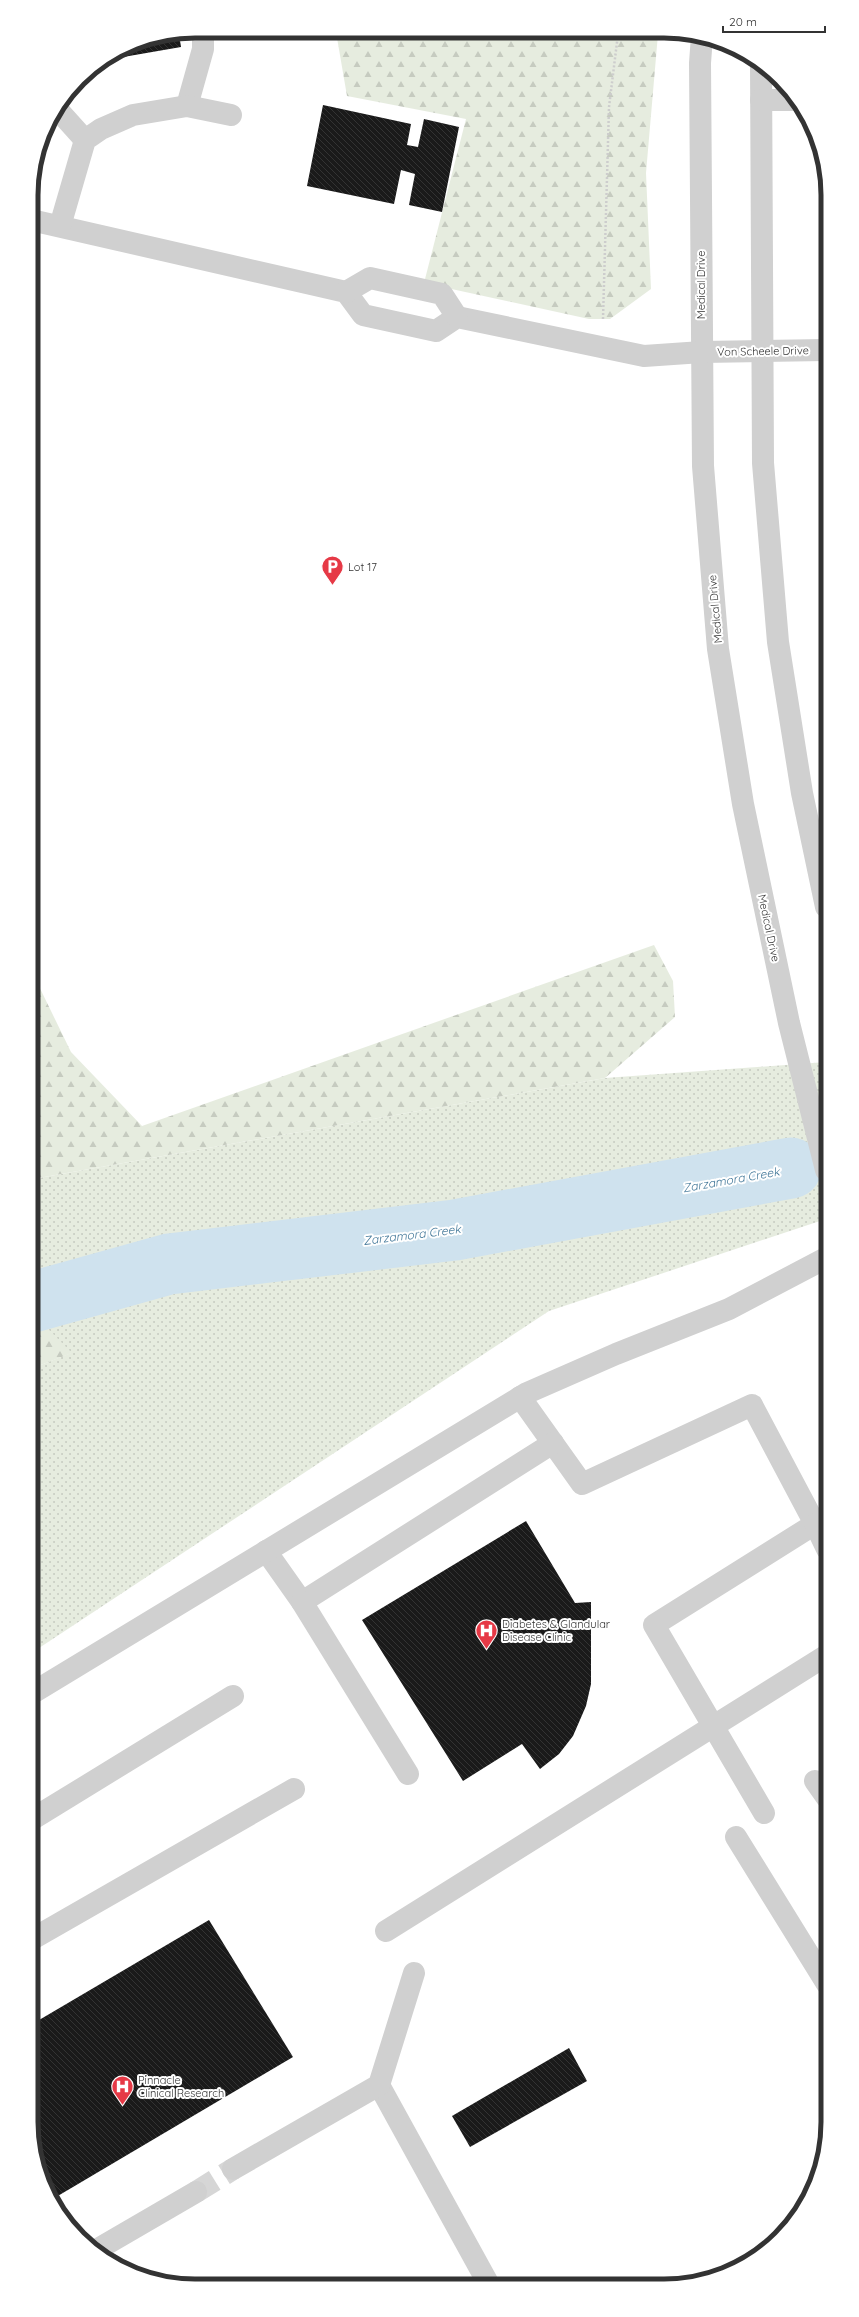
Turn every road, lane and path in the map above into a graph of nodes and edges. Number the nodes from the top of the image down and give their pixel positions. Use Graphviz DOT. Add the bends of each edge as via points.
graph roads {
  1 [pos="203,38"];
  2 [pos="618,38"];
  3 [pos="702,42"];
  4 [pos="761,71"];
  5 [pos="761,100"];
  6 [pos="790,100"];
  7 [pos="187,106"];
  8 [pos="61,113"];
  9 [pos="231,115"];
  10 [pos="85,140"];
  11 [pos="38,221"];
  12 [pos="60,226"];
  13 [pos="346,292"];
  14 [pos="457,317"];
  15 [pos="602,322"];
  16 [pos="821,350"];
  17 [pos="702,352"];
  18 [pos="761,352"];
  19 [pos="821,883"];
  20 [pos="821,1150"];
  21 [pos="821,1261"];
  22 [pos="520,1397"];
  23 [pos="553,1443"];
  24 [pos="815,1524"];
  25 [pos="821,1536"];
  26 [pos="266,1551"];
  27 [pos="302,1602"];
  28 [pos="821,1659"];
  29 [pos="38,1690"];
  30 [pos="233,1696"];
  31 [pos="712,1727"];
  32 [pos="408,1774"];
  33 [pos="294,1789"];
  34 [pos="764,1813"];
  35 [pos="38,1816"];
  36 [pos="736,1837"];
  37 [pos="386,1931"];
  38 [pos="38,1936"];
  39 [pos="414,1973"];
  40 [pos="821,1974"];
  41 [pos="379,2085"];
  42 [pos="233,2169"];
  43 [pos="196,2192"];
  44 [pos="100,2248"];
  45 [pos="486,2279"];
  1 -- 7 [label="street" via="203,49"];
  2 -- 15 [label="path" via="609,107"];
  3 -- 17 [label="street, Medical Drive"];
  4 -- 5 [label="street"];
  5 -- 6 [label="street"];
  5 -- 18 [label="street"];
  7 -- 9 [label="street"];
  7 -- 10 [label="street" via="134,115 101,128"];
  8 -- 10 [label="street"];
  10 -- 12 [label="street"];
  11 -- 12 [label="street"];
  12 -- 13 [label="street"];
  13 -- 14 [label="street" via="363,315 370,317 436,331"];
  13 -- 14 [label="street" via="370,278 406,285 442,294"];
  14 -- 17 [label="street, Von Scheele Drive" via="644,356"];
  16 -- 18 [label="street, Von Scheele Drive"];
  17 -- 18 [label="street, Von Scheele Drive"];
  17 -- 20 [label="street, Medical Drive" via="703,466 718,649 743,804 789,1023"];
  18 -- 19 [label="street" via="763,463 778,642 802,793"];
  21 -- 22 [label="street" via="729,1309 616,1354"];
  22 -- 23 [label="street"];
  22 -- 26 [label="street"];
  23 -- 24 [label="street" via="582,1484 752,1405"];
  23 -- 27 [label="street"];
  24 -- 25 [label="street"];
  24 -- 31 [label="street" via="654,1625"];
  26 -- 27 [label="street"];
  26 -- 29 [label="street"];
  27 -- 32 [label="street"];
  28 -- 31 [label="street"];
  30 -- 35 [label="street"];
  31 -- 34 [label="street"];
  31 -- 37 [label="street"];
  33 -- 38 [label="street"];
  36 -- 40 [label="street"];
  39 -- 41 [label="street"];
  41 -- 42 [label="street"];
  41 -- 45 [label="street"];
  43 -- 44 [label="street"];
}
